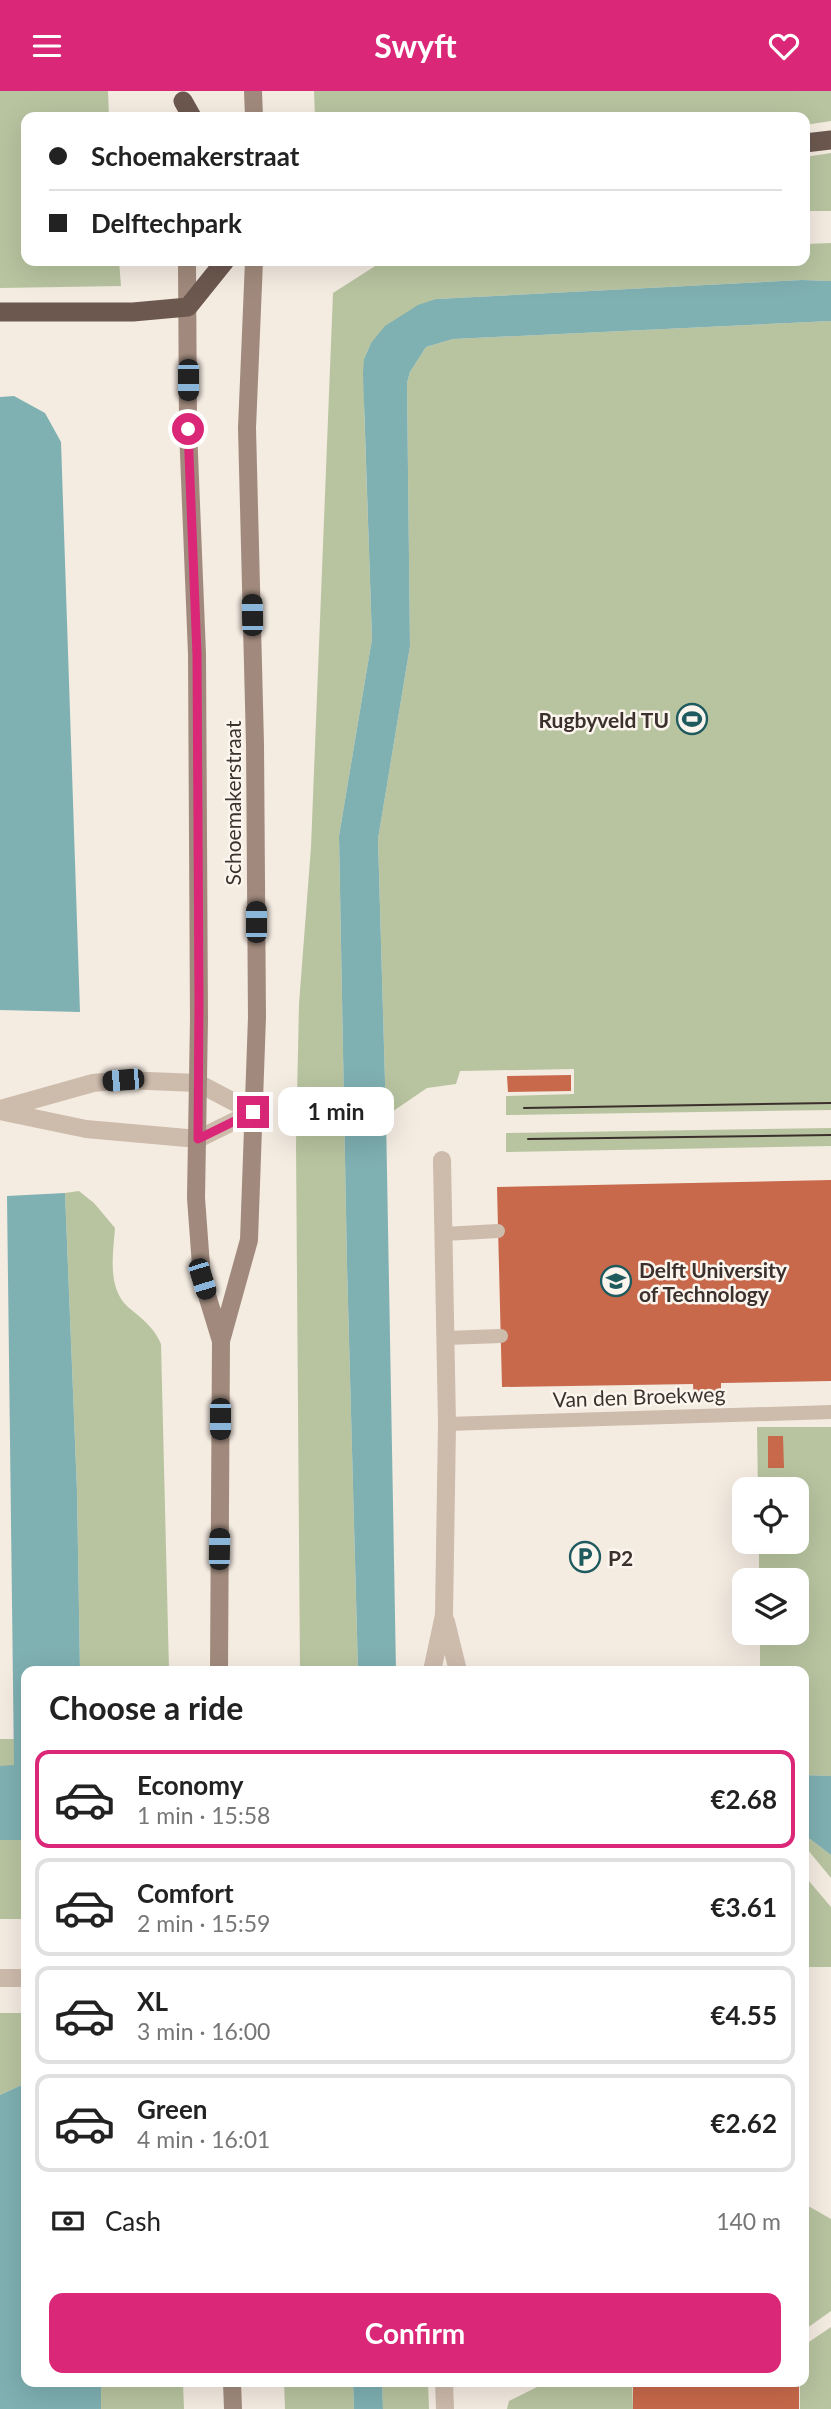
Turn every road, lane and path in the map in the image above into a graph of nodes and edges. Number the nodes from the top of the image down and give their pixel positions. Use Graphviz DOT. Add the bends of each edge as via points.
graph roads {
  1 [pos="253,91"];
  2 [pos="254,112"];
  3 [pos="831,140"];
  4 [pos="810,142"];
  5 [pos="187,266"];
  6 [pos="221,266"];
  7 [pos="254,266"];
  8 [pos="188,307"];
  9 [pos="0,312"];
  10 [pos="198,1083"];
  11 [pos="0,1110"];
  12 [pos="253,1112"];
  13 [pos="198,1139"];
  14 [pos="442,1160"];
  15 [pos="498,1231"];
  16 [pos="444,1234"];
  17 [pos="501,1336"];
  18 [pos="446,1338"];
  19 [pos="221,1341"];
  20 [pos="831,1412"];
  21 [pos="447,1424"];
  22 [pos="444,1615"];
  23 [pos="219,1666"];
  24 [pos="433,1666"];
  25 [pos="457,1666"];
  26 [pos="0,1978"];
  27 [pos="21,1978"];
  28 [pos="232,2387"];
  29 [pos="444,2387"];
  30 [pos="233,2409"];
  31 [pos="445,2409"];
  1 -- 2 [label="main road"];
  3 -- 4 [label="highway"];
  5 -- 8 [label="main road, Schoemakerstraat"];
  6 -- 8 [label="highway"];
  7 -- 12 [label="main road, Schoemakerstraat" via="247,428 255,744"];
  8 -- 9 [label="highway" via="133,312"];
  8 -- 10 [label="main road, Schoemakerstraat" via="197,655"];
  10 -- 11 [label="street" via="93,1083"];
  10 -- 12 [label="street"];
  10 -- 13 [label="main road, Schoemakerstraat"];
  11 -- 13 [label="street" via="86,1129"];
  12 -- 13 [label="street"];
  12 -- 19 [label="main road, Schoemakerstraat" via="249,1240"];
  13 -- 19 [label="main road, Schoemakerstraat" via="196,1198 202,1279"];
  14 -- 16 [label="street"];
  15 -- 16 [label="lane"];
  16 -- 18 [label="street"];
  17 -- 18 [label="lane"];
  18 -- 21 [label="street"];
  19 -- 23 [label="main road, Schoemakerstraat"];
  20 -- 21 [label="lane, Van den Broekweg"];
  21 -- 22 [label="street"];
  22 -- 24 [label="street"];
  22 -- 25 [label="street"];
  26 -- 27 [label="street"];
  28 -- 30 [label="main road"];
  29 -- 31 [label="street"];
}
